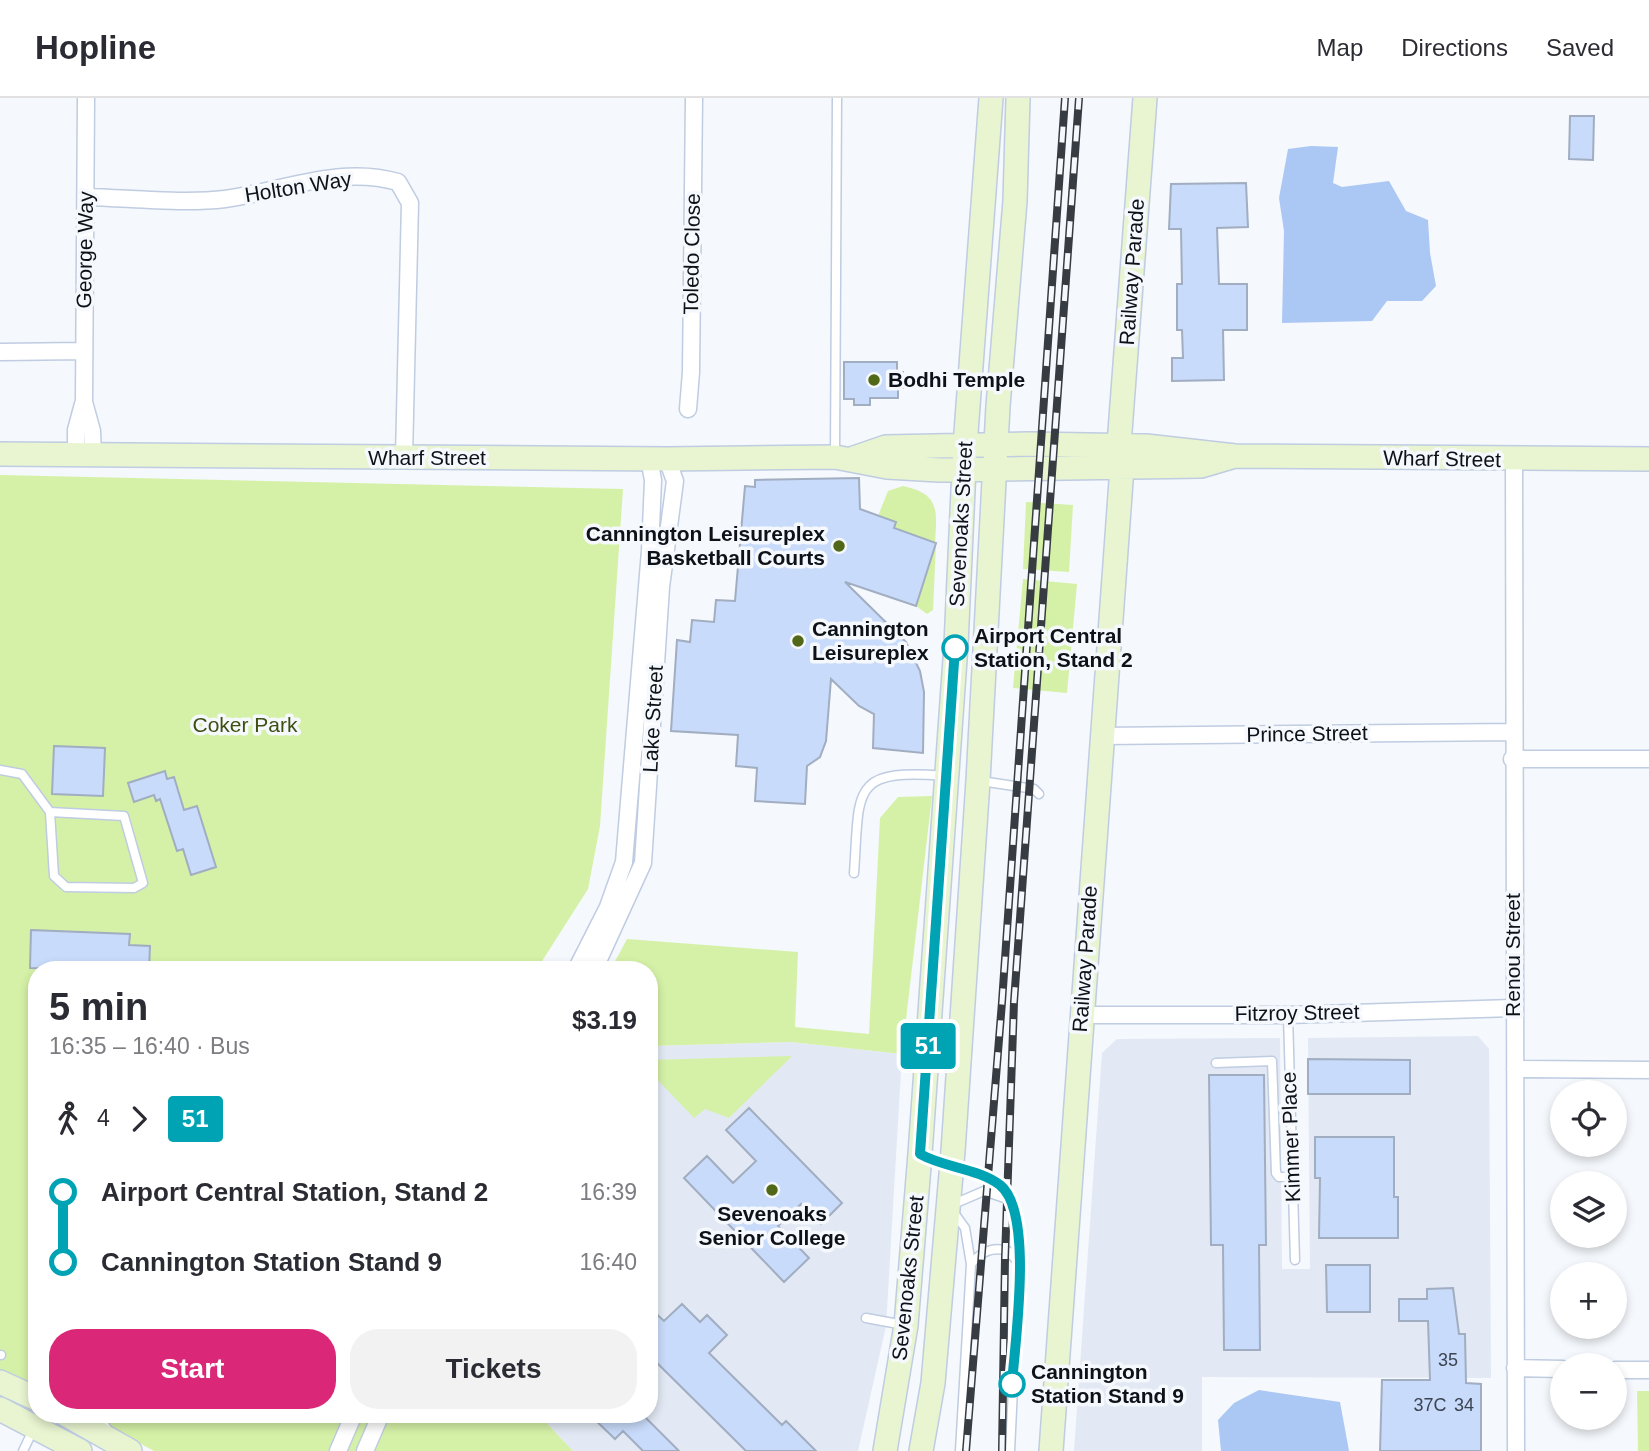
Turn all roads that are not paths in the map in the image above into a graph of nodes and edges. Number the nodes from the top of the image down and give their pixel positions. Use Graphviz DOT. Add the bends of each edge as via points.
graph roads {
  1 [pos="86,98"];
  2 [pos="694,98"];
  3 [pos="837,98"];
  4 [pos="991,98"];
  5 [pos="1018,98"];
  6 [pos="1145,98"];
  7 [pos="86,197"];
  8 [pos="84,351"];
  9 [pos="0,352"];
  10 [pos="688,409"];
  11 [pos="997,444"];
  12 [pos="965,446"];
  13 [pos="0,454"];
  14 [pos="84,454"];
  15 [pos="1121,456"];
  16 [pos="404,457"];
  17 [pos="845,458"];
  18 [pos="658,459"];
  19 [pos="1514,459"];
  20 [pos="1649,460"];
  21 [pos="996,468"];
  22 [pos="964,470"];
  23 [pos="1513,732"];
  24 [pos="1101,736"];
  25 [pos="1512,759"];
  26 [pos="1649,759"];
  27 [pos="0,770"];
  28 [pos="947,776"];
  29 [pos="978,781"];
  30 [pos="1039,794"];
  31 [pos="50,812"];
  32 [pos="855,873"];
  33 [pos="581,961"];
  34 [pos="598,961"];
  35 [pos="1513,1008"];
  36 [pos="1081,1015"];
  37 [pos="1288,1015"];
  38 [pos="1216,1063"];
  39 [pos="1515,1069"];
  40 [pos="1649,1070"];
  41 [pos="920,1154"];
  42 [pos="951,1168"];
  43 [pos="1293,1177"];
  44 [pos="1012,1202"];
  45 [pos="949,1206"];
  46 [pos="1295,1259"];
  47 [pos="971,1264"];
  48 [pos="1019,1265"];
  49 [pos="866,1318"];
  50 [pos="906,1325"];
  51 [pos="935,1356"];
  52 [pos="1515,1368"];
  53 [pos="1550,1369"];
  54 [pos="1627,1370"];
  55 [pos="1649,1370"];
  56 [pos="0,1382"];
  57 [pos="28,1395"];
  58 [pos="0,1409"];
  59 [pos="81,1423"];
  60 [pos="104,1423"];
  61 [pos="350,1423"];
  62 [pos="377,1423"];
  63 [pos="35,1427"];
  64 [pos="123,1447"];
  65 [pos="23,1451"];
  66 [pos="80,1451"];
  67 [pos="338,1451"];
  68 [pos="365,1451"];
  69 [pos="885,1451"];
  70 [pos="921,1451"];
  71 [pos="960,1451"];
  72 [pos="1010,1451"];
  73 [pos="1051,1451"];
  74 [pos="1516,1451"];
  1 -- 7 [label="street, George Way"];
  2 -- 10 [label="street, Toledo Close"];
  3 -- 17 [label="lane"];
  4 -- 12 [label="main road, Sevenoaks Street"];
  5 -- 11 [label="main road, Sevenoaks Street"];
  6 -- 15 [label="main road, Railway Parade"];
  7 -- 8 [label="street, George Way"];
  7 -- 16 [label="street, Holton Way" via="222,199 317,179 376,175 398,182 410,203"];
  8 -- 9 [label="street"];
  8 -- 14 [label="street, George Way" via="84,402 76,430"];
  11 -- 12 [label="main road, Wharf Street"];
  11 -- 15 [label="main road, Wharf Street"];
  11 -- 21 [label="main road, Sevenoaks Street"];
  12 -- 17 [label="main road, Wharf Street" via="886,447"];
  12 -- 22 [label="main road, Sevenoaks Street"];
  13 -- 14 [label="main road, Wharf Street"];
  14 -- 16 [label="main road, Wharf Street"];
  15 -- 19 [label="main road, Wharf Street" via="1200,451 1235,456"];
  15 -- 21 [label="main road, Wharf Street"];
  15 -- 24 [label="main road, Railway Parade"];
  16 -- 18 [label="main road, Wharf Street"];
  17 -- 18 [label="main road, Wharf Street"];
  17 -- 22 [label="main road, Wharf Street" via="887,467"];
  18 -- 33 [label="street, Lake Street" via="624,862"];
  18 -- 34 [label="street, Lake Street" via="675,481 661,587 643,863"];
  19 -- 20 [label="main road, Wharf Street"];
  19 -- 23 [label="street, Renou Street"];
  21 -- 22 [label="main road, Wharf Street"];
  21 -- 29 [label="main road, Sevenoaks Street"];
  22 -- 28 [label="main road, Sevenoaks Street"];
  23 -- 24 [label="street, Prince Street"];
  23 -- 25 [label="street, Renou Street"];
  24 -- 36 [label="main road, Railway Parade"];
  25 -- 26 [label="street"];
  25 -- 35 [label="street, Renou Street"];
  27 -- 31 [label="lane" via="22,774"];
  28 -- 32 [label="lane" via="892,774 871,784 859,803"];
  28 -- 41 [label="main road, Sevenoaks Street"];
  29 -- 30 [label="lane" via="1034,789"];
  29 -- 42 [label="main road, Sevenoaks Street"];
  31 -- 31 [label="lane" via="54,876 59,883 66,887 134,888 143,883 124,816"];
  35 -- 37 [label="street, Fitzroy Street"];
  35 -- 39 [label="street, Renou Street"];
  36 -- 37 [label="street, Fitzroy Street"];
  36 -- 73 [label="main road, Railway Parade"];
  37 -- 43 [label="lane, Kimmer Place"];
  38 -- 43 [label="lane" via="1272,1061 1276,1173"];
  39 -- 40 [label="street"];
  39 -- 52 [label="street, Renou Street"];
  41 -- 42 [label="main road"];
  41 -- 50 [label="main road, Sevenoaks Street"];
  42 -- 44 [label="lane" via="993,1180"];
  42 -- 45 [label="main road, Sevenoaks Street"];
  43 -- 46 [label="lane, Kimmer Place"];
  44 -- 45 [label="lane" via="984,1191"];
  44 -- 48 [label="lane" via="1019,1223"];
  45 -- 47 [label="lane" via="965,1227"];
  45 -- 51 [label="main road, Sevenoaks Street"];
  47 -- 48 [label="lane" via="983,1252 997,1248 1008,1251"];
  47 -- 71 [label="lane"];
  48 -- 72 [label="lane"];
  49 -- 50 [label="lane"];
  50 -- 51 [label="main road" via="923,1338"];
  50 -- 69 [label="main road, Sevenoaks Street"];
  51 -- 70 [label="main road, Sevenoaks Street"];
  52 -- 53 [label="street"];
  52 -- 74 [label="street, Renou Street"];
  54 -- 55 [label="street"];
  56 -- 57 [label="main road"];
  58 -- 63 [label="main road"];
  59 -- 64 [label="main road"];
  60 -- 64 [label="lane"];
  61 -- 67 [label="street"];
  62 -- 68 [label="street"];
  63 -- 65 [label="lane"];
  63 -- 66 [label="main road"];
}
